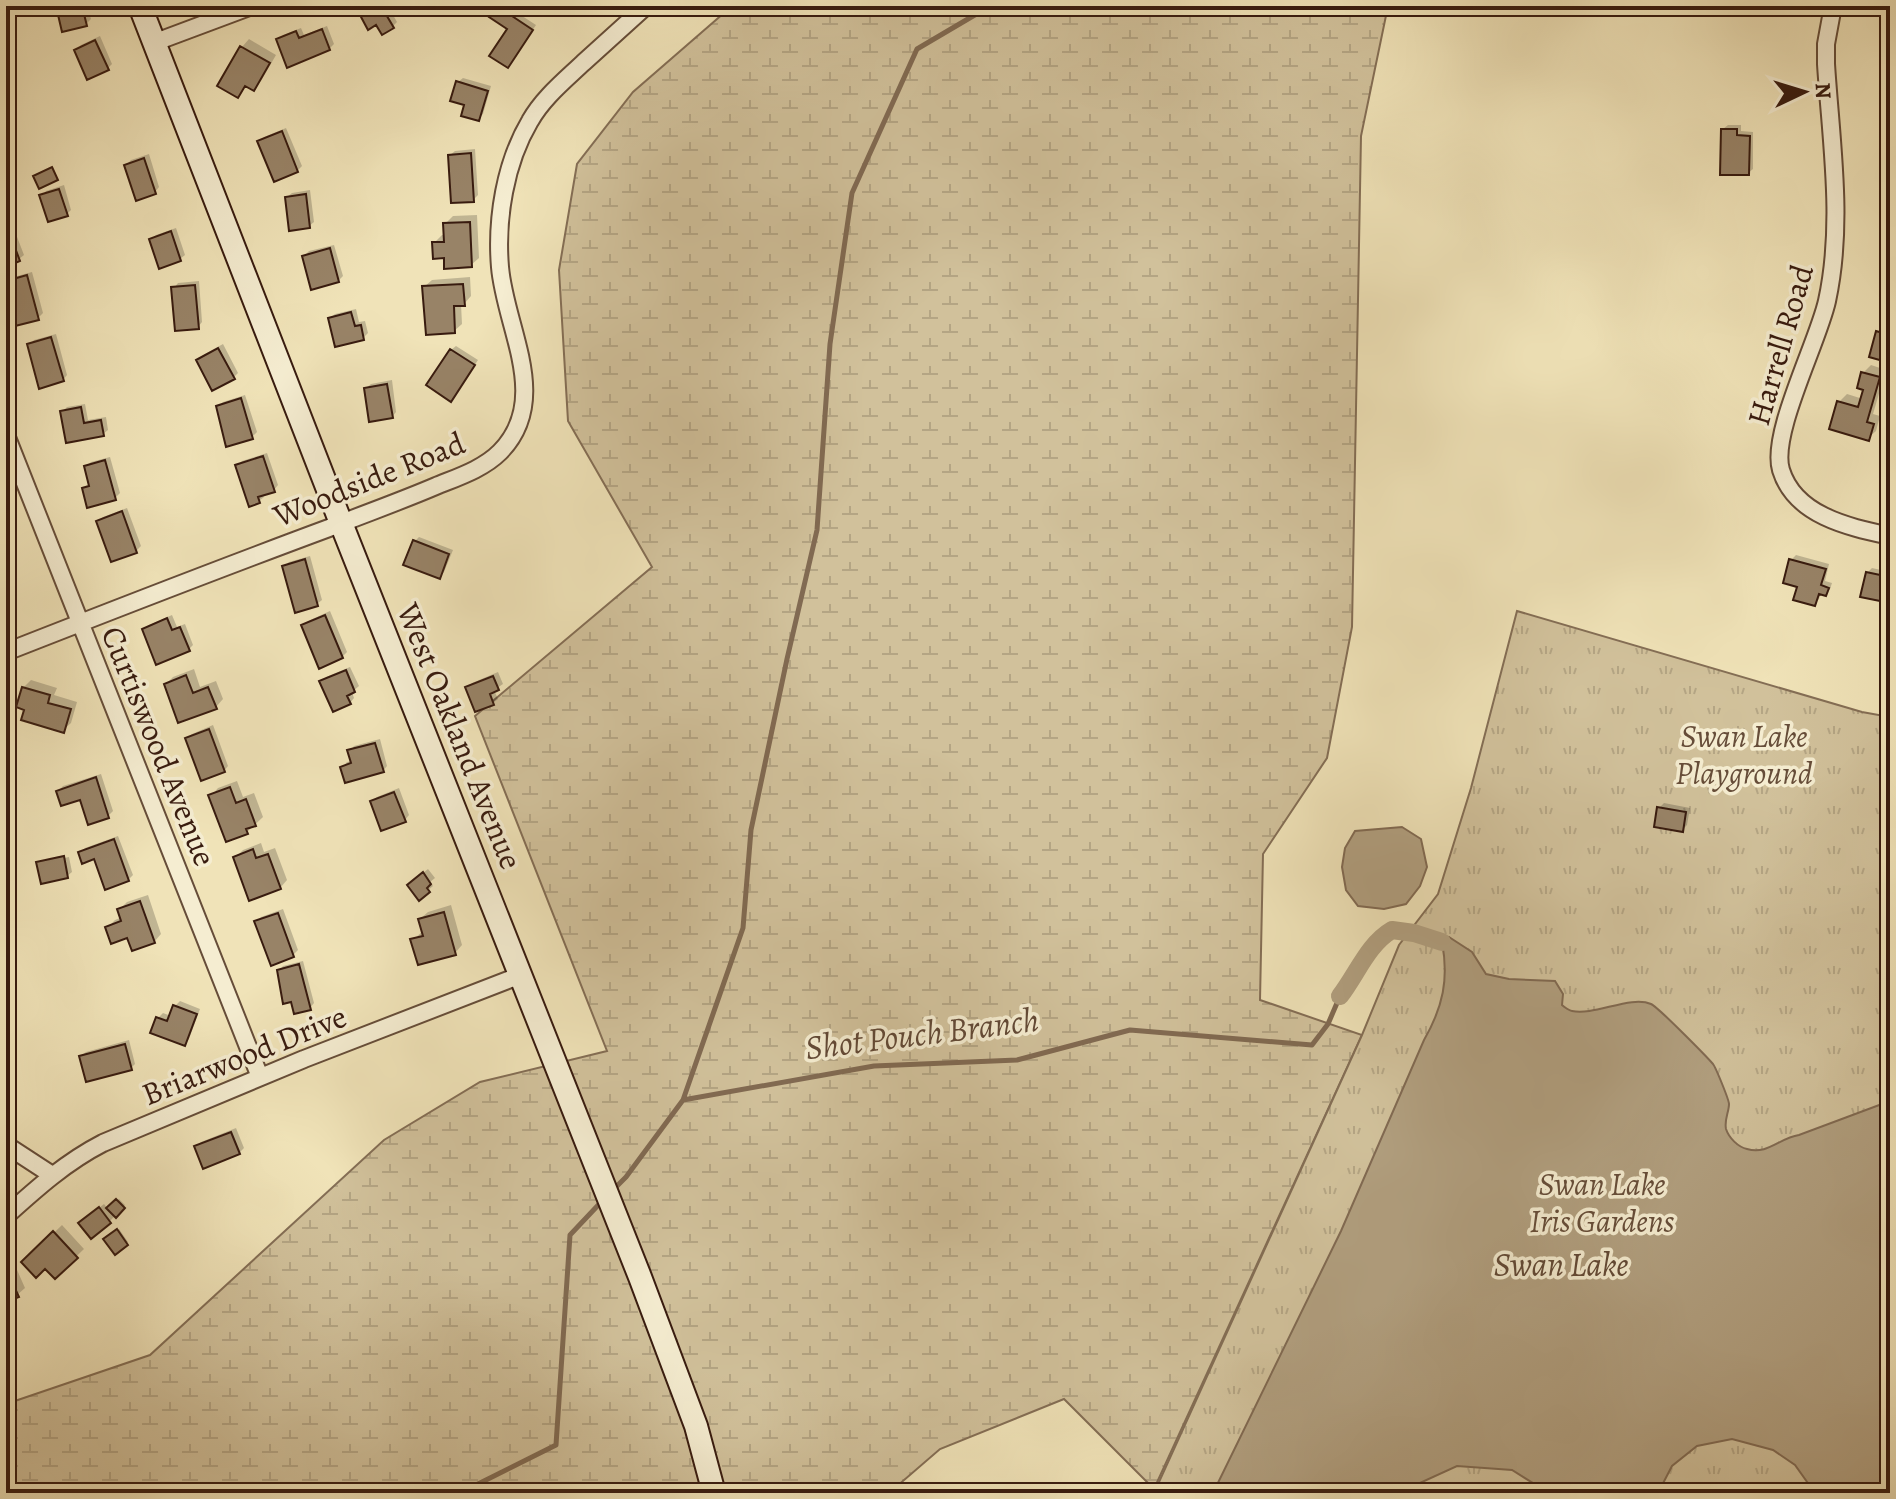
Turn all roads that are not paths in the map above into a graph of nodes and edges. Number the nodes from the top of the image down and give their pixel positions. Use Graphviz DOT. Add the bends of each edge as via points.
graph roads {
  1 [pos="140,6"];
  2 [pos="252,6"];
  3 [pos="1833,6"];
  4 [pos="642,7"];
  5 [pos="153,43"];
  6 [pos="6,435"];
  7 [pos="341,523"];
  8 [pos="1890,536"];
  9 [pos="80,623"];
  10 [pos="6,652"];
  11 [pos="521,975"];
  12 [pos="260,1077"];
  13 [pos="6,1145"];
  14 [pos="52,1175"];
  15 [pos="6,1216"];
  16 [pos="714,1493"];
  1 -- 5 [label="street, West Oakland Avenue"];
  2 -- 5 [label="street"];
  3 -- 8 [label="street, Harrell Road" via="1826,64 1835,253 1822,319 1783,428 1779,458 1786,481 1803,503 1847,526"];
  4 -- 7 [label="street, Woodside Road" via="548,96 530,121 508,174 500,266 525,374 525,402 515,432 486,463"];
  5 -- 7 [label="street, West Oakland Avenue"];
  6 -- 9 [label="street, Curtiswood Avenue"];
  7 -- 9 [label="street, Woodside Road"];
  7 -- 11 [label="street, West Oakland Avenue"];
  9 -- 10 [label="street, Woodside Road"];
  9 -- 12 [label="street, Curtiswood Avenue"];
  11 -- 12 [label="street, Briarwood Drive"];
  11 -- 16 [label="street, West Oakland Avenue" via="696,1426"];
  12 -- 14 [label="street, Briarwood Drive" via="103,1143"];
  13 -- 14 [label="street"];
  14 -- 15 [label="street, Briarwood Drive"];
}
